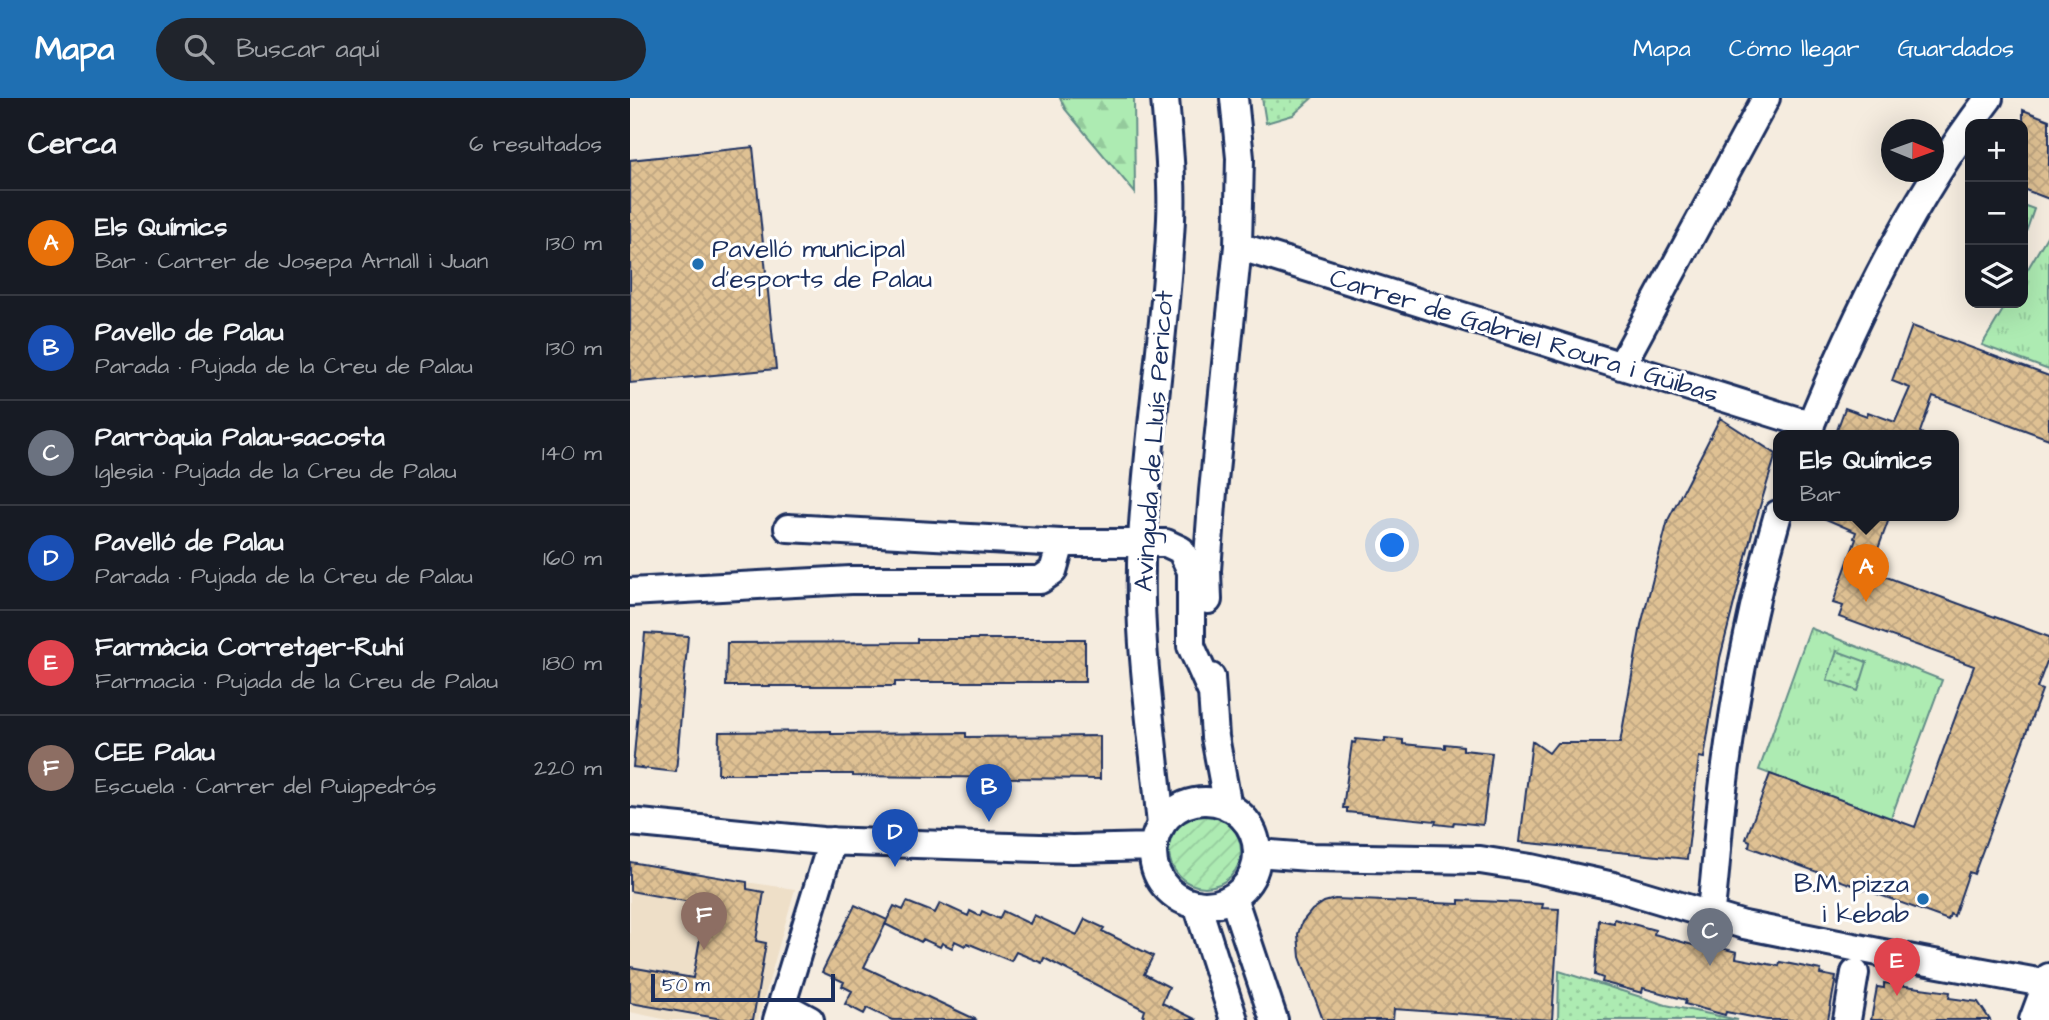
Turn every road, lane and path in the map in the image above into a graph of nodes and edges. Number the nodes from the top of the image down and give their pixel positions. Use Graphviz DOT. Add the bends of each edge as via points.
graph roads {
  1 [pos="1165,98"];
  2 [pos="1234,98"];
  3 [pos="1766,98"];
  4 [pos="1989,98"];
  5 [pos="1238,246"];
  6 [pos="1621,366"];
  7 [pos="1806,430"];
  8 [pos="1809,430"];
  9 [pos="1777,521"];
  10 [pos="788,528"];
  11 [pos="1142,542"];
  12 [pos="1061,543"];
  13 [pos="630,592"];
  14 [pos="1212,693"];
  15 [pos="1228,807"];
  16 [pos="630,822"];
  17 [pos="1157,836"];
  18 [pos="832,841"];
  19 [pos="1257,853"];
  20 [pos="1233,897"];
  21 [pos="1197,904"];
  22 [pos="1710,915"];
  23 [pos="1855,973"];
  24 [pos="2048,981"];
  25 [pos="780,1013"];
  26 [pos="810,1020"];
  27 [pos="1234,1020"];
  28 [pos="1274,1020"];
  29 [pos="1847,1020"];
  30 [pos="2033,1020"];
  1 -- 11 [label="street, Avinguda de Lluís Pericot" via="1171,218"];
  2 -- 5 [label="street" via="1240,158"];
  3 -- 6 [label="street"];
  4 -- 8 [label="street" via="1925,195 1884,269"];
  5 -- 6 [label="street, Carrer de Gabriel Roura i Güibas"];
  5 -- 14 [label="street" via="1207,570"];
  6 -- 7 [label="street, Carrer de Gabriel Roura i Güibas"];
  9 -- 22 [label="street" via="1741,663"];
  10 -- 12 [label="street"];
  11 -- 12 [label="street"];
  11 -- 14 [label="street" via="1166,543 1181,550 1191,571 1191,646"];
  11 -- 17 [label="street, Avinguda de Lluís Pericot"];
  12 -- 13 [label="street" via="1053,571 1040,580 810,582"];
  14 -- 15 [label="street" via="1214,737"];
  15 -- 17 [label="street" via="1217,802 1191,803 1170,814"];
  15 -- 19 [label="street" via="1244,819"];
  16 -- 18 [label="street"];
  17 -- 18 [label="street" via="1072,849"];
  17 -- 21 [label="street" via="1155,866 1162,882 1171,892"];
  18 -- 25 [label="street"];
  19 -- 20 [label="street" via="1252,875"];
  19 -- 22 [label="street" via="1480,860 1613,886"];
  20 -- 21 [label="street"];
  20 -- 28 [label="street"];
  21 -- 27 [label="street"];
  22 -- 24 [label="street" via="1923,961"];
  23 -- 29 [label="street"];
  24 -- 30 [label="street"];
  25 -- 26 [label="street"];
}
